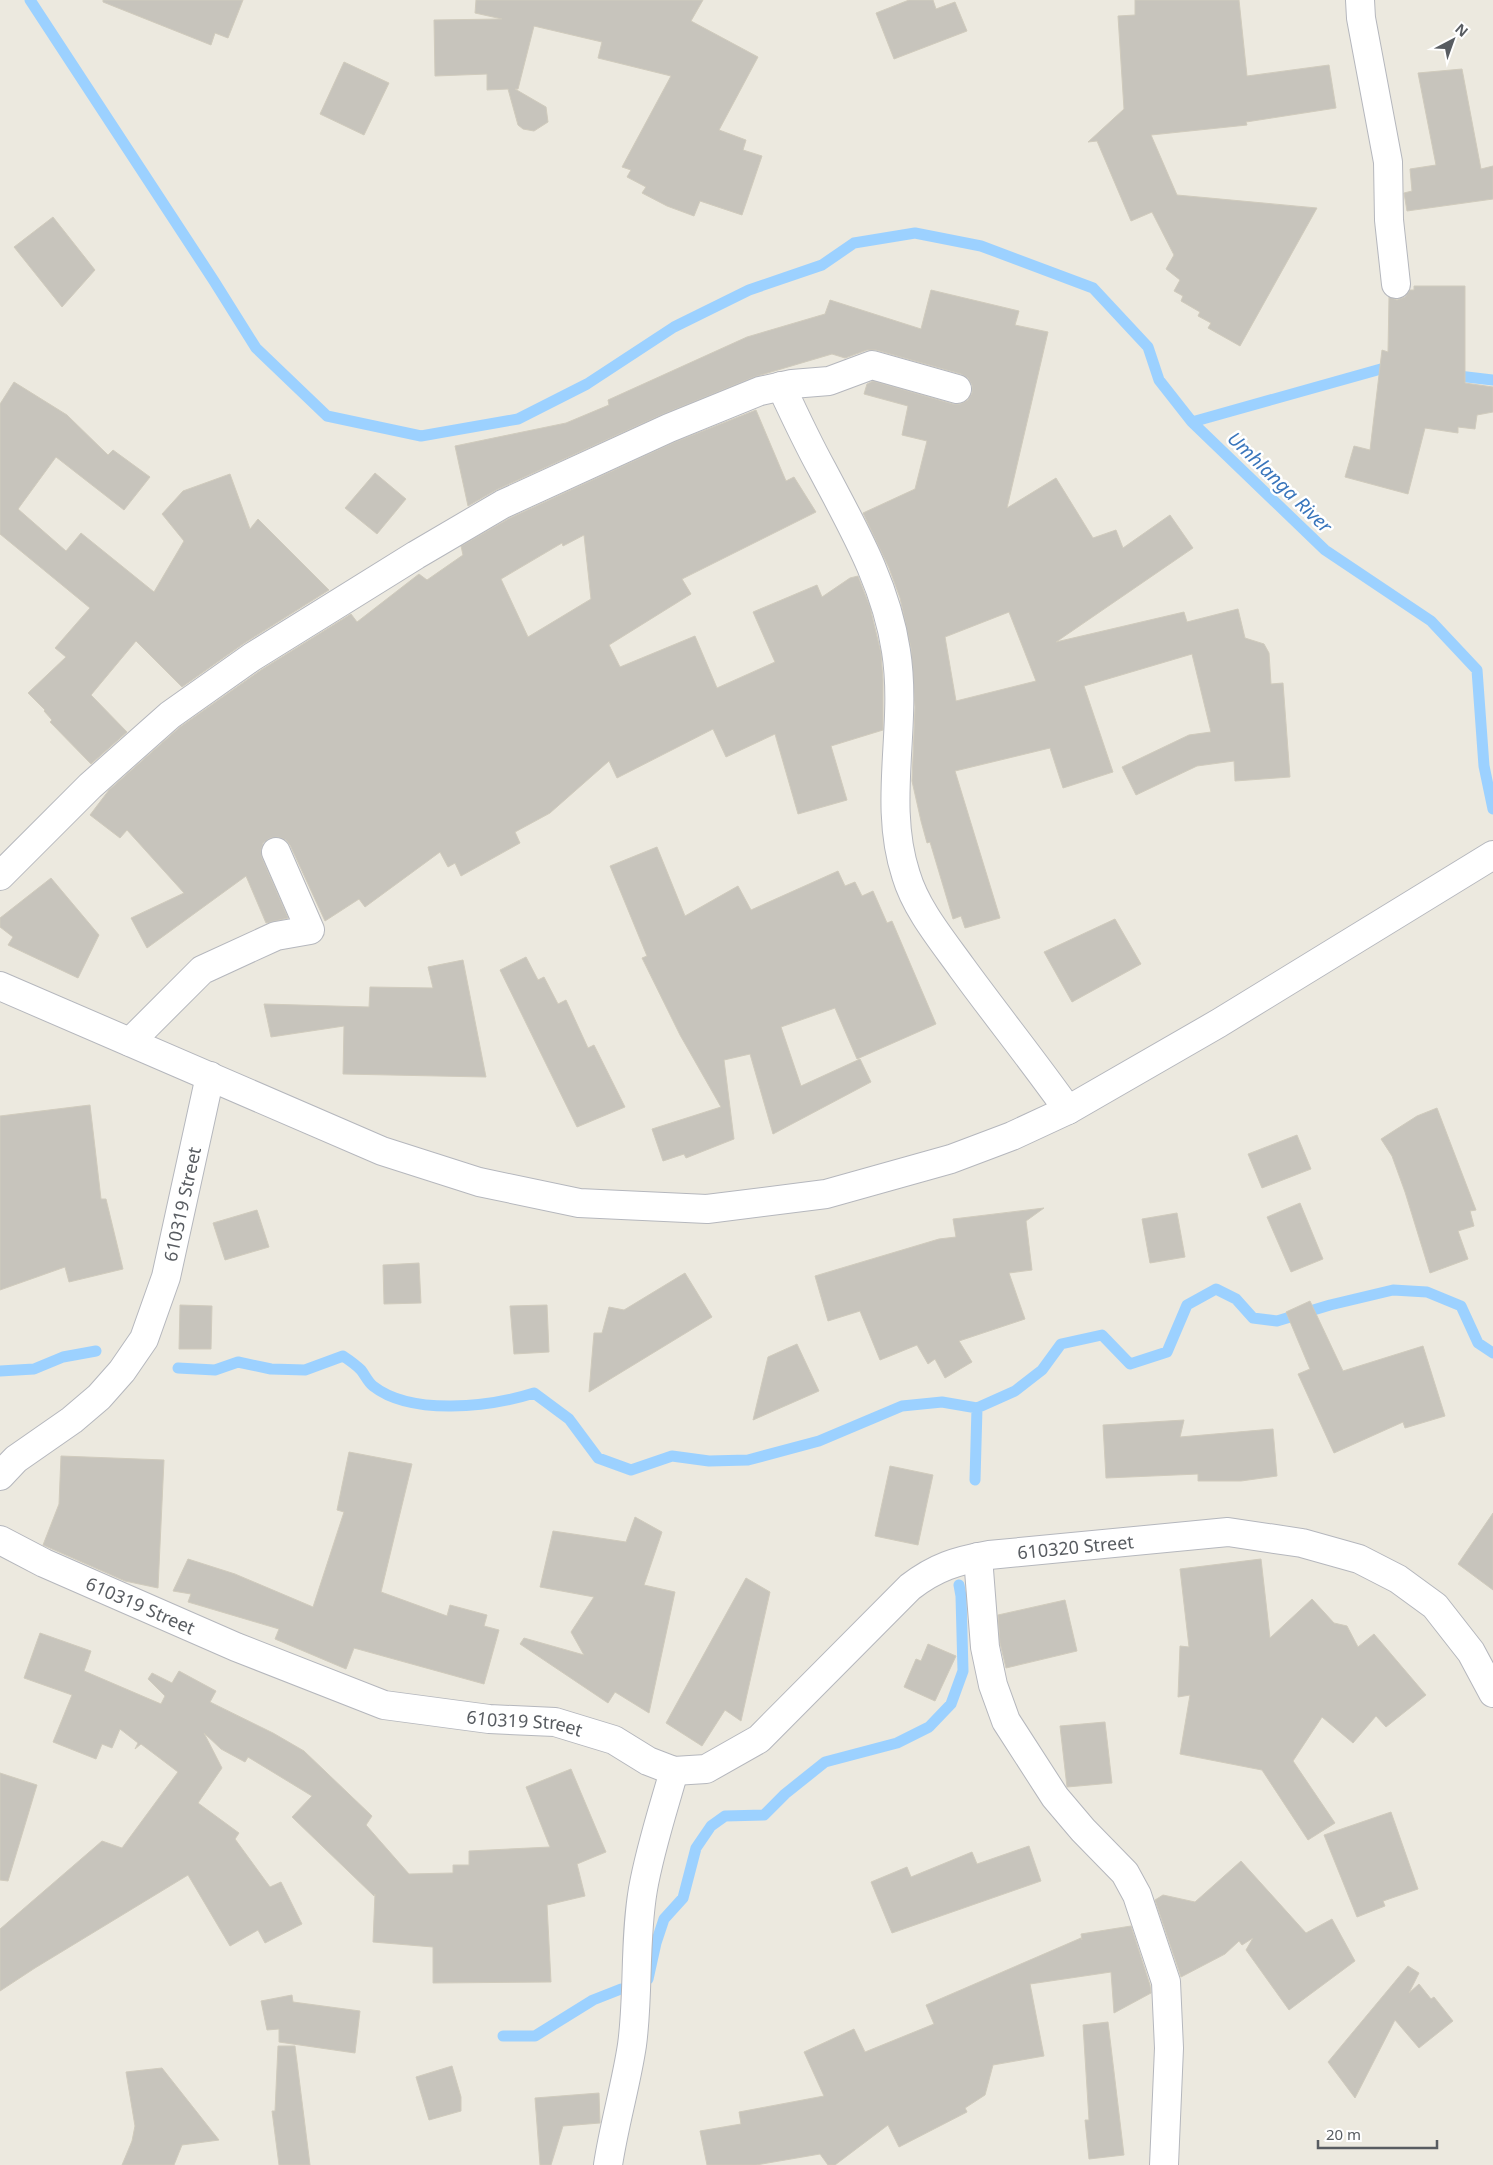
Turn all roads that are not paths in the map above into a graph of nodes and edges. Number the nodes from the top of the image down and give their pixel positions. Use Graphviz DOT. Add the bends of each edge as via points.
graph roads {
  1 [pos="1360,0"];
  2 [pos="1396,284"];
  3 [pos="781,386"];
  4 [pos="957,389"];
  5 [pos="276,852"];
  6 [pos="1493,855"];
  7 [pos="0,876"];
  8 [pos="0,986"];
  9 [pos="130,1042"];
  10 [pos="210,1076"];
  11 [pos="1068,1110"];
  12 [pos="0,1476"];
  13 [pos="0,1540"];
  14 [pos="978,1557"];
  15 [pos="1493,1693"];
  16 [pos="674,1771"];
  17 [pos="608,2165"];
  18 [pos="1164,2165"];
  1 -- 2 [label="street" via="1388,162 1389,220"];
  3 -- 4 [label="street" via="828,381 872,365"];
  3 -- 7 [label="street" via="669,428 503,504 252,657 170,715 90,786"];
  3 -- 11 [label="street" via="866,551 888,607 901,702 895,801 898,844 906,877 924,913 950,952"];
  5 -- 9 [label="street" via="310,930 276,936 202,970"];
  6 -- 11 [label="street" via="1228,1018"];
  8 -- 9 [label="street"];
  9 -- 10 [label="street"];
  10 -- 11 [label="street" via="382,1151 479,1182 579,1203 706,1209 826,1194 950,1159 1012,1136"];
  10 -- 12 [label="street, 610319 Street" via="166,1278 144,1339 99,1397 16,1459"];
  13 -- 16 [label="street, 610319 Street" via="44,1564 384,1706 489,1719 555,1722 614,1740 648,1761"];
  14 -- 15 [label="street, 610320 Street" via="1228,1532 1302,1543 1359,1559 1398,1579 1435,1606 1471,1652"];
  14 -- 16 [label="street, 610320 Street" via="958,1560 930,1572 910,1588 759,1738 706,1769"];
  14 -- 18 [label="street" via="985,1647 993,1685 1006,1721 1056,1797 1125,1873 1137,1895 1166,1982 1169,2048"];
  16 -- 17 [label="street" via="643,1890 632,2046"];
}
